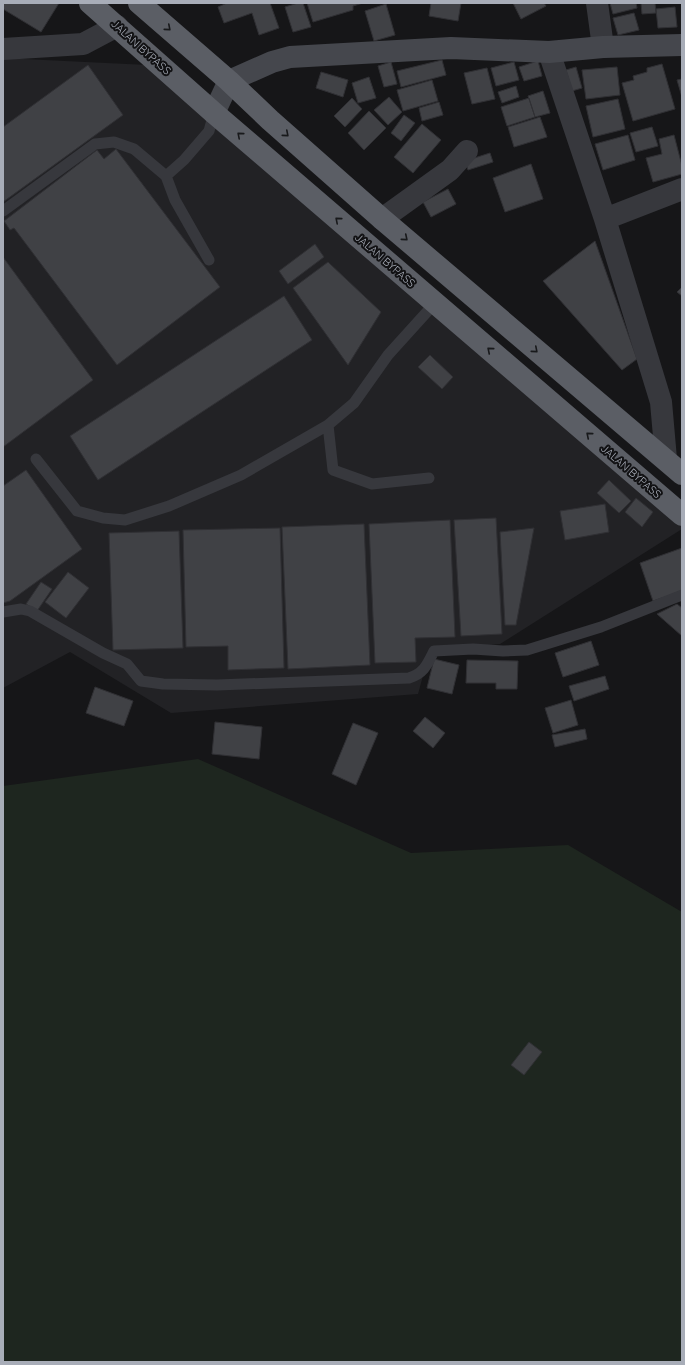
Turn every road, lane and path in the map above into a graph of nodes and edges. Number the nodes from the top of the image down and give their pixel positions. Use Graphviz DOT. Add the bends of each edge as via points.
graph roads {
  1 [pos="90,3"];
  2 [pos="139,3"];
  3 [pos="597,3"];
  4 [pos="117,26"];
  5 [pos="682,45"];
  6 [pos="603,47"];
  7 [pos="3,49"];
  8 [pos="549,52"];
  9 [pos="229,81"];
  10 [pos="214,113"];
  11 [pos="466,151"];
  12 [pos="166,176"];
  13 [pos="682,189"];
  14 [pos="3,211"];
  15 [pos="382,219"];
  16 [pos="605,219"];
  17 [pos="209,260"];
  18 [pos="435,303"];
  19 [pos="328,425"];
  20 [pos="36,458"];
  21 [pos="666,459"];
  22 [pos="682,474"];
  23 [pos="429,478"];
  24 [pos="682,515"];
  25 [pos="682,595"];
  26 [pos="3,612"];
  1 -- 4 [label="highway, JALAN BYPASS"];
  2 -- 9 [label="highway, one-way"];
  3 -- 6 [label="street"];
  4 -- 7 [label="street" via="83,44"];
  4 -- 10 [label="highway, JALAN BYPASS"];
  5 -- 6 [label="main road"];
  6 -- 8 [label="main road"];
  8 -- 9 [label="main road" via="451,48 290,57"];
  8 -- 16 [label="street"];
  9 -- 10 [label="main road"];
  9 -- 15 [label="highway, one-way"];
  10 -- 12 [label="lane" via="209,131"];
  18 -- 10 [label="highway, JALAN BYPASS, one-way"];
  11 -- 15 [label="street" via="450,170"];
  12 -- 14 [label="lane" via="134,149 114,142 95,144"];
  12 -- 17 [label="lane" via="175,200"];
  13 -- 16 [label="street"];
  15 -- 21 [label="highway, one-way"];
  16 -- 21 [label="street" via="661,402"];
  18 -- 19 [label="lane" via="388,355 354,402"];
  24 -- 18 [label="highway, JALAN BYPASS, one-way"];
  19 -- 20 [label="lane" via="241,475 170,506 125,520 103,518 77,511"];
  19 -- 23 [label="lane" via="333,470 372,484"];
  21 -- 22 [label="highway"];
  25 -- 26 [label="lane" via="601,627 527,650 473,649 434,652 419,675 409,678 217,685 141,681 127,664 30,611 21,609"];
}
